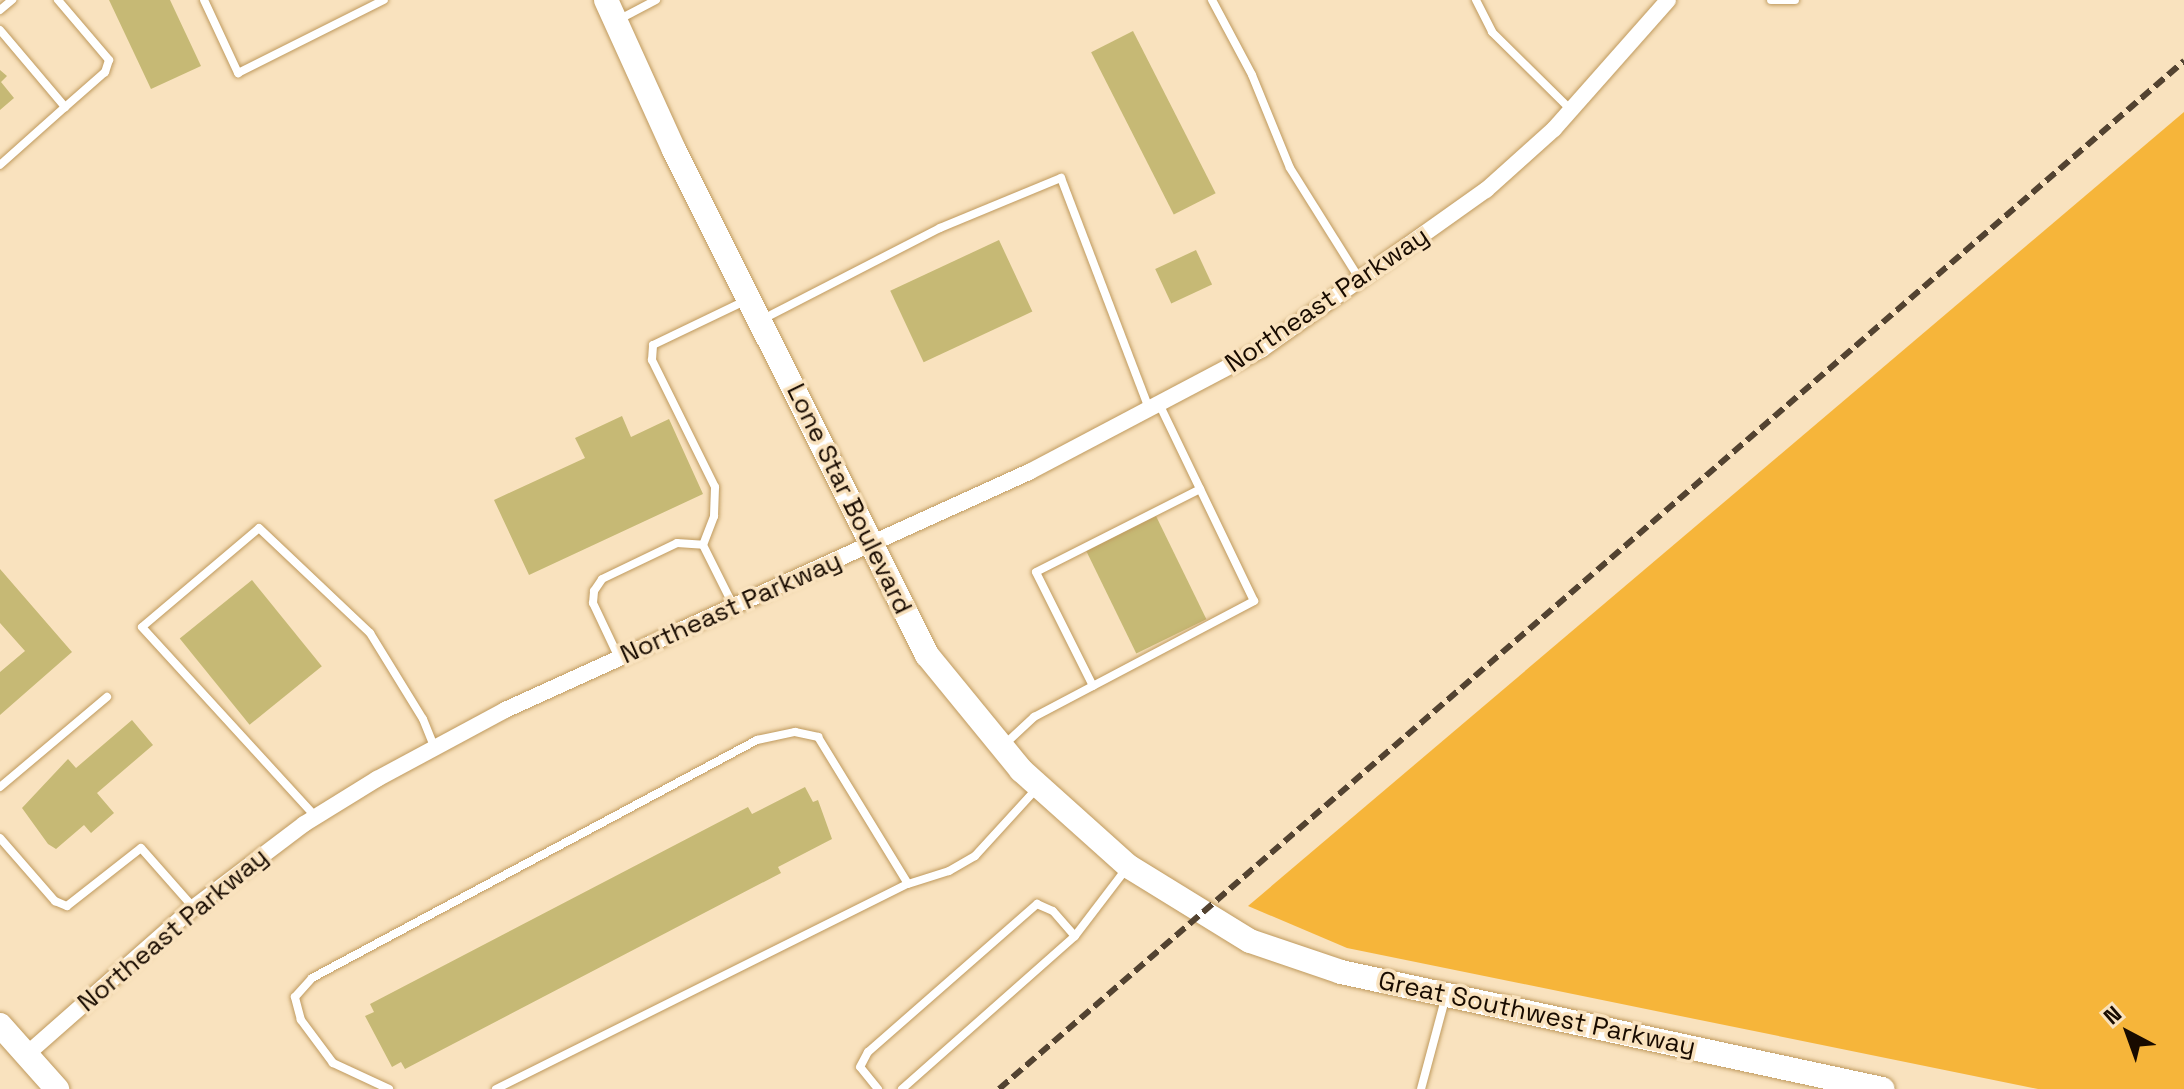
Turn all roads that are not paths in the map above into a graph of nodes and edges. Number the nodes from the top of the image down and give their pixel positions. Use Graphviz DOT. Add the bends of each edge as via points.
graph roads {
  1 [pos="12,0"];
  2 [pos="58,0"];
  3 [pos="204,0"];
  4 [pos="384,0"];
  5 [pos="656,0"];
  6 [pos="1212,0"];
  7 [pos="1476,0"];
  8 [pos="1668,0"];
  9 [pos="1771,0"];
  10 [pos="1795,0"];
  11 [pos="0,10"];
  12 [pos="611,11"];
  13 [pos="0,30"];
  14 [pos="65,107"];
  15 [pos="1570,109"];
  16 [pos="0,165"];
  17 [pos="1362,282"];
  18 [pos="749,298"];
  19 [pos="761,321"];
  20 [pos="1154,406"];
  21 [pos="1200,489"];
  22 [pos="703,545"];
  23 [pos="870,546"];
  24 [pos="734,607"];
  25 [pos="619,659"];
  26 [pos="1093,686"];
  27 [pos="107,697"];
  28 [pos="1001,747"];
  29 [pos="435,748"];
  30 [pos="1039,786"];
  31 [pos="0,787"];
  32 [pos="316,817"];
  33 [pos="0,838"];
  34 [pos="1128,866"];
  35 [pos="908,884"];
  36 [pos="193,908"];
  37 [pos="1202,912"];
  38 [pos="1075,936"];
  39 [pos="1446,995"];
  40 [pos="0,1025"];
  41 [pos="26,1055"];
  42 [pos="57,1089"];
  43 [pos="389,1089"];
  44 [pos="496,1089"];
  45 [pos="878,1089"];
  46 [pos="902,1089"];
  47 [pos="1421,1089"];
  48 [pos="1882,1089"];
  1 -- 11 [label="lane"];
  2 -- 14 [label="lane" via="109,60 105,72"];
  3 -- 4 [label="lane" via="238,73"];
  5 -- 12 [label="lane"];
  6 -- 17 [label="lane" via="1252,75 1290,168"];
  7 -- 15 [label="lane" via="1492,32"];
  8 -- 15 [label="street, Northeast Parkway"];
  9 -- 10 [label="lane"];
  12 -- 18 [label="street, Lone Star Boulevard"];
  13 -- 14 [label="lane"];
  14 -- 16 [label="lane"];
  15 -- 17 [label="street, Northeast Parkway" via="1486,190"];
  17 -- 20 [label="street, Northeast Parkway" via="1262,349"];
  18 -- 19 [label="street, Lone Star Boulevard"];
  18 -- 22 [label="lane" via="653,345 652,360 715,487 714,516"];
  19 -- 20 [label="lane" via="940,228 1061,178"];
  19 -- 23 [label="street, Lone Star Boulevard"];
  20 -- 21 [label="lane"];
  20 -- 23 [label="street, Northeast Parkway"];
  21 -- 26 [label="lane" via="1254,601"];
  21 -- 26 [label="lane" via="1036,572"];
  22 -- 24 [label="lane"];
  22 -- 25 [label="lane" via="677,543 602,579 593,603"];
  23 -- 24 [label="street, Northeast Parkway"];
  23 -- 28 [label="street, Lone Star Boulevard" via="927,655"];
  24 -- 25 [label="street, Northeast Parkway"];
  25 -- 29 [label="street, Northeast Parkway"];
  26 -- 28 [label="lane" via="1034,717"];
  27 -- 31 [label="lane"];
  28 -- 30 [label="street, Lone Star Boulevard"];
  29 -- 32 [label="street, Northeast Parkway"];
  29 -- 32 [label="lane" via="370,633 259,528 142,627"];
  30 -- 34 [label="street, Lone Star Boulevard"];
  30 -- 35 [label="lane" via="975,856"];
  32 -- 36 [label="street, Northeast Parkway"];
  33 -- 36 [label="lane" via="55,901 67,906 141,848"];
  34 -- 37 [label="street, Lone Star Boulevard"];
  34 -- 38 [label="lane"];
  35 -- 43 [label="lane" via="818,737 795,732 757,740 312,978 295,997 301,1020 333,1063"];
  35 -- 44 [label="lane"];
  36 -- 41 [label="street, Northeast Parkway"];
  37 -- 39 [label="street, Great Southwest Parkway" via="1250,941 1341,972"];
  38 -- 45 [label="lane" via="1053,911 1037,904 868,1052 860,1067"];
  38 -- 46 [label="lane"];
  39 -- 47 [label="lane"];
  39 -- 48 [label="street, Great Southwest Parkway"];
  40 -- 41 [label="street"];
  41 -- 42 [label="street"];
}
